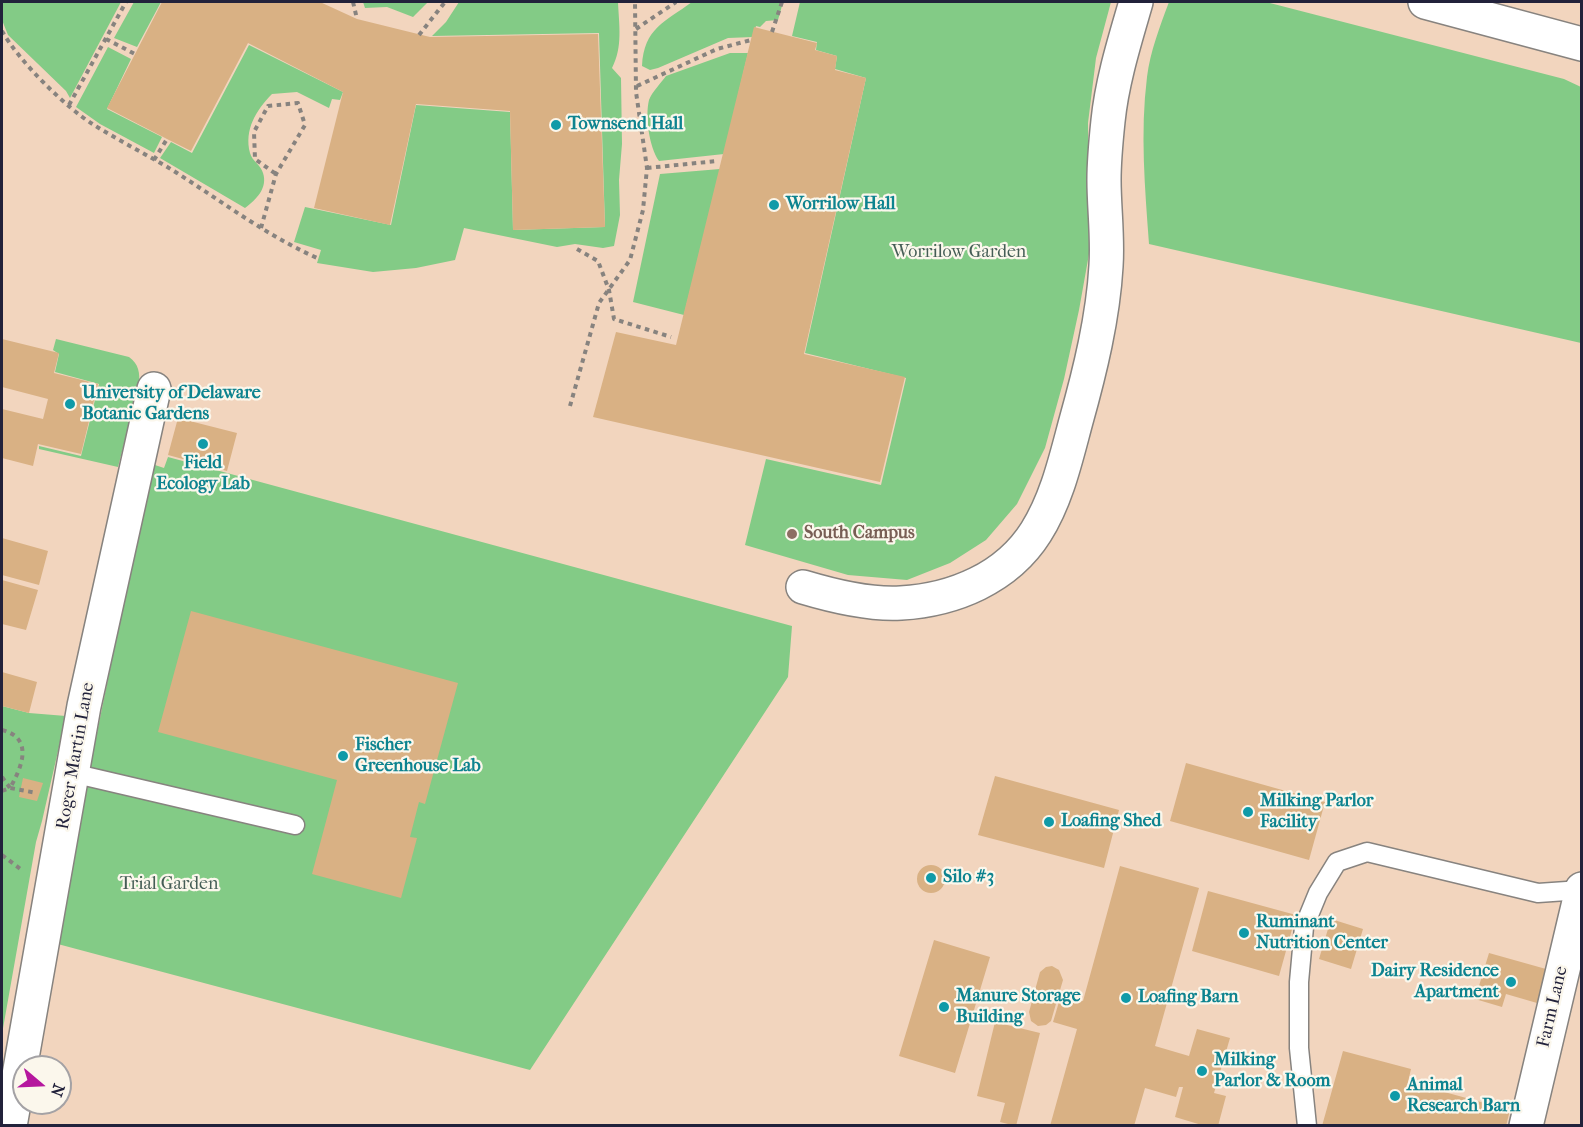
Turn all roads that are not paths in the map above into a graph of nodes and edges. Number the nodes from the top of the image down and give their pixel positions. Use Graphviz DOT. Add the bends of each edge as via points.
graph roads {
  1 [pos="1136,2"];
  2 [pos="1425,2"];
  3 [pos="1581,44"];
  4 [pos="154,389"];
  5 [pos="803,587"];
  6 [pos="72,772"];
  7 [pos="295,825"];
  8 [pos="1581,889"];
  9 [pos="1576,939"];
  10 [pos="10,1125"];
  11 [pos="1307,1125"];
  12 [pos="1526,1125"];
  1 -- 5 [label="street" via="1108,118 1102,310 1063,470 1038,530 1024,550 998,573 948,595 900,603"];
  2 -- 3 [label="street"];
  4 -- 6 [label="street, Roger Martin Lane"];
  6 -- 7 [label="lane"];
  6 -- 10 [label="street, Roger Martin Lane"];
  8 -- 9 [label="street, Farm Lane"];
  8 -- 11 [label="lane" via="1538,893 1367,852 1337,862 1304,927 1299,1048"];
  9 -- 12 [label="street, Farm Lane"];
}
